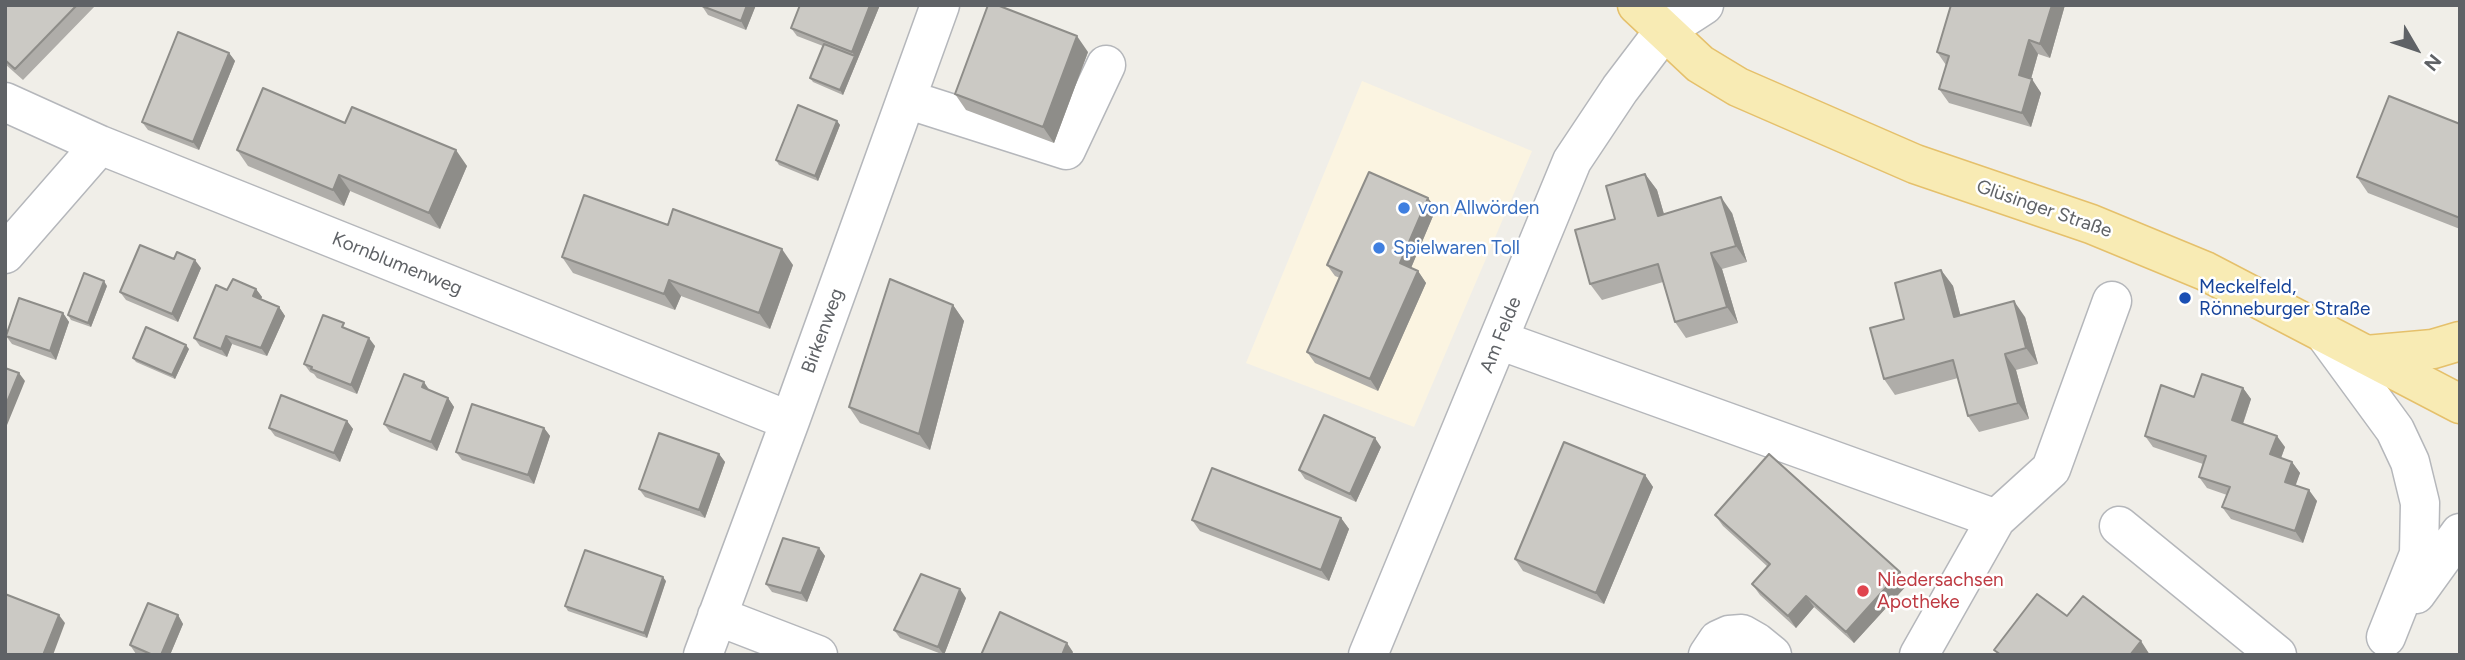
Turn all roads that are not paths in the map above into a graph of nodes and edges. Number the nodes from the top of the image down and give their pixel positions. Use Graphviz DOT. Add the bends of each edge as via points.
graph roads {
  1 [pos="940,5"];
  2 [pos="1637,5"];
  3 [pos="1704,5"];
  4 [pos="1664,32"];
  5 [pos="1105,65"];
  6 [pos="906,99"];
  7 [pos="5,102"];
  8 [pos="100,145"];
  9 [pos="5,254"];
  10 [pos="2112,300"];
  11 [pos="2324,333"];
  12 [pos="1499,340"];
  13 [pos="2460,341"];
  14 [pos="2365,355"];
  15 [pos="2460,404"];
  16 [pos="790,421"];
  17 [pos="1996,519"];
  18 [pos="2119,526"];
  19 [pos="2460,533"];
  20 [pos="2460,555"];
  21 [pos="2418,592"];
  22 [pos="717,616"];
  23 [pos="2380,646"];
  24 [pos="703,655"];
  25 [pos="818,655"];
  26 [pos="1368,655"];
  27 [pos="1707,655"];
  28 [pos="1772,655"];
  29 [pos="1919,655"];
  30 [pos="2277,655"];
  1 -- 6 [label="street, Birkenweg"];
  2 -- 4 [label="main road, Glüsinger Straße"];
  3 -- 4 [label="street, Am Felde"];
  4 -- 11 [label="main road, Glüsinger Straße" via="1700,64 1772,103 1915,164 2147,247"];
  4 -- 12 [label="street, Am Felde" via="1572,161"];
  5 -- 6 [label="street" via="1066,150"];
  6 -- 16 [label="street, Birkenweg"];
  7 -- 8 [label="street, Kornblumenweg"];
  8 -- 9 [label="street"];
  8 -- 16 [label="street, Kornblumenweg"];
  10 -- 17 [label="street" via="2051,469"];
  11 -- 14 [label="main road, Glüsinger Straße"];
  11 -- 23 [label="street" via="2395,430 2410,462 2420,503 2419,554"];
  12 -- 17 [label="street"];
  12 -- 26 [label="street, Am Felde"];
  13 -- 14 [label="main road" via="2433,349"];
  14 -- 15 [label="main road, Glüsinger Straße"];
  16 -- 22 [label="street, Birkenweg"];
  17 -- 29 [label="street"];
  18 -- 30 [label="street"];
  19 -- 21 [label="street"];
  20 -- 21 [label="street"];
  21 -- 23 [label="street"];
  22 -- 24 [label="street, Birkenweg"];
  22 -- 25 [label="street"];
  27 -- 28 [label="street" via="1718,640 1742,634"];
}
